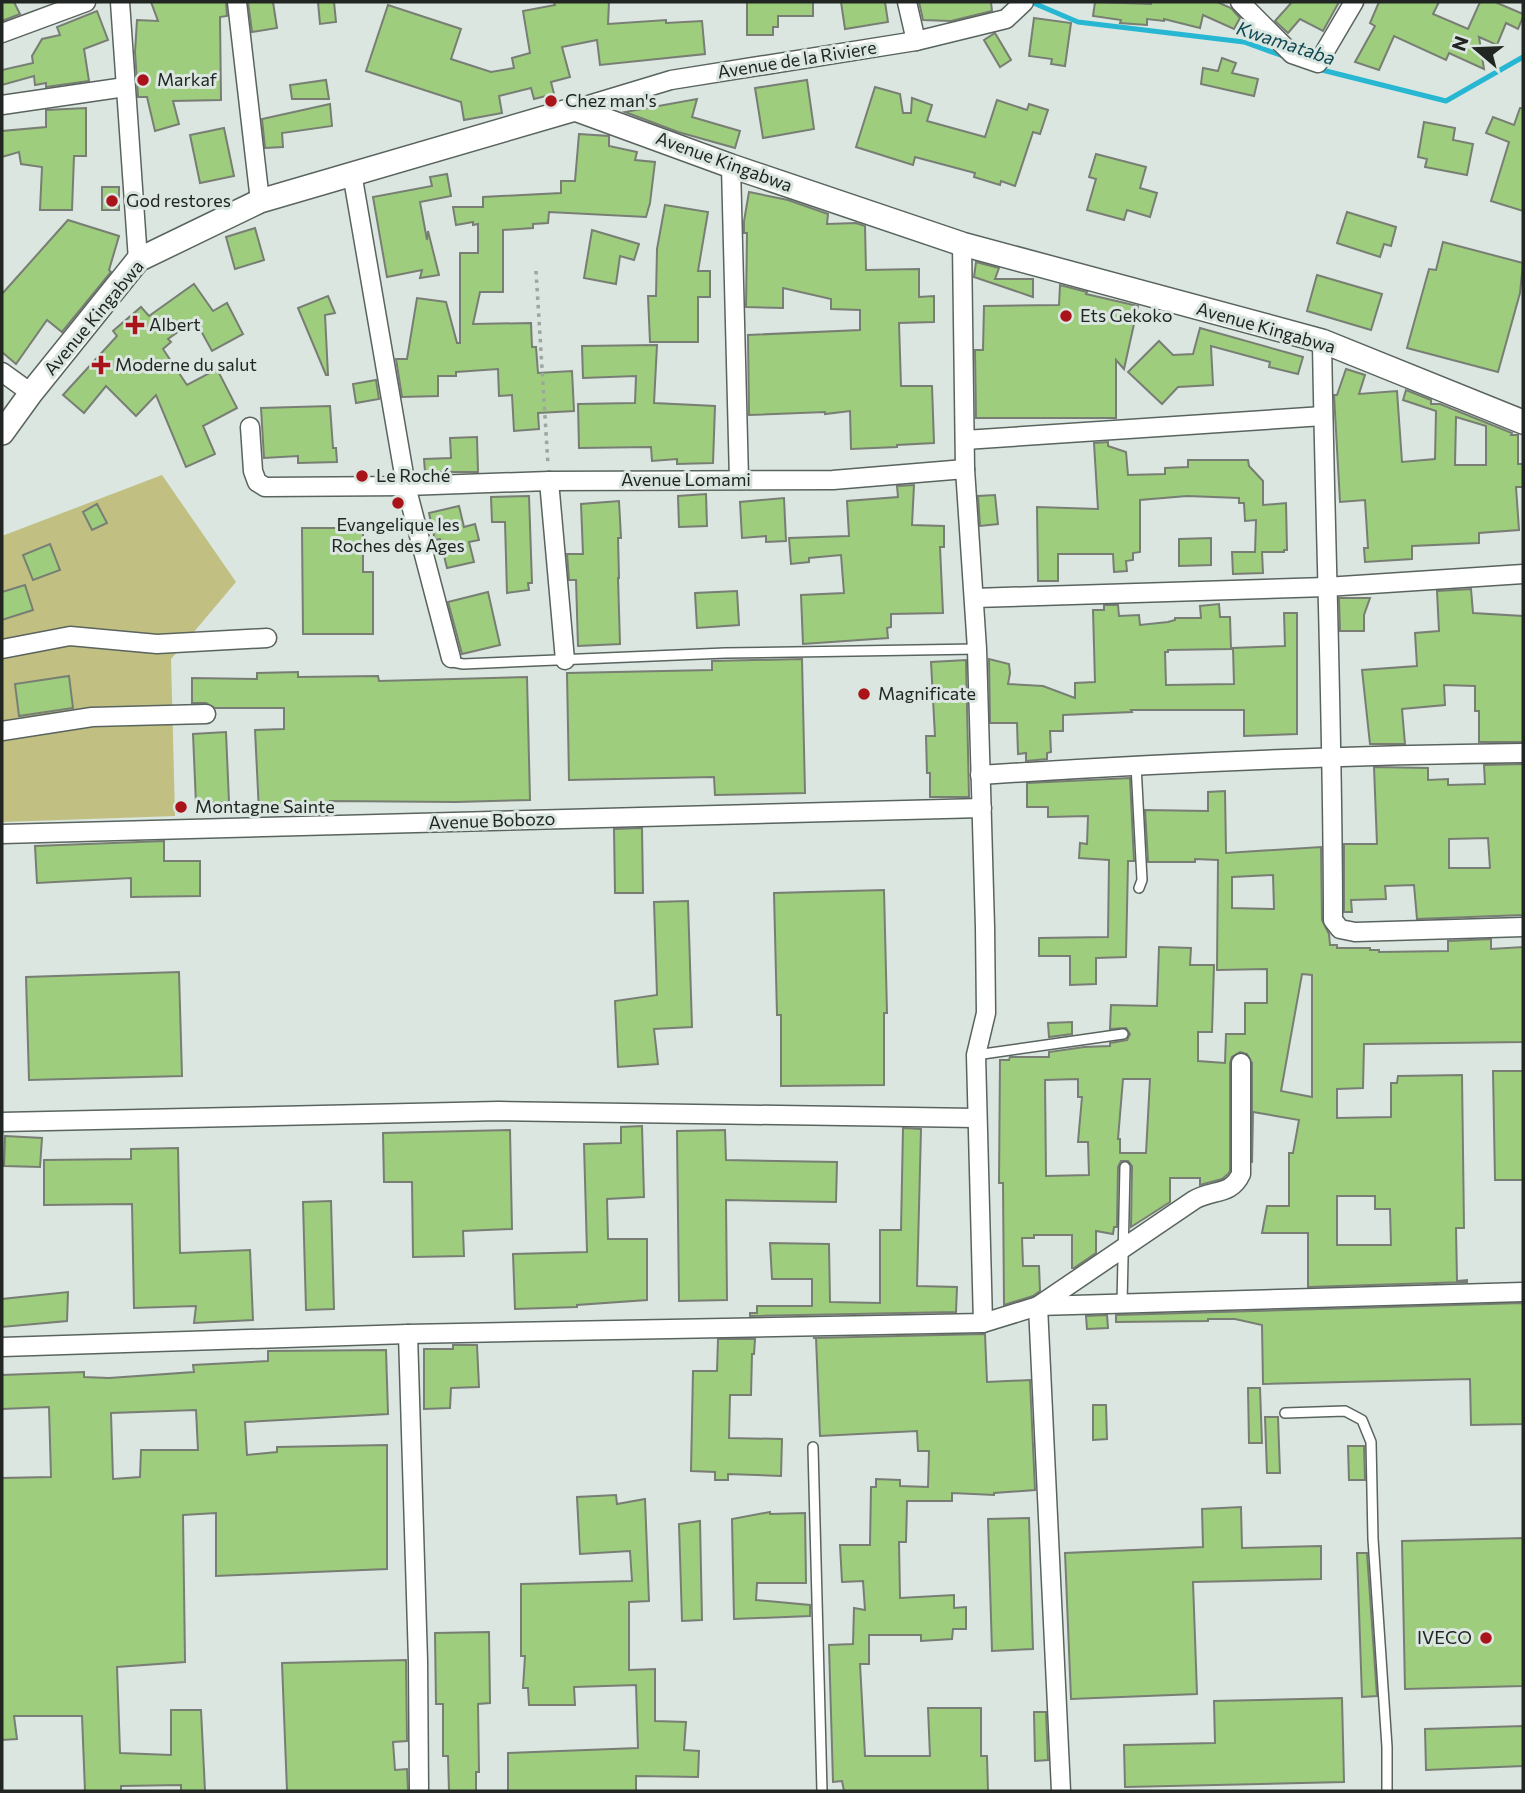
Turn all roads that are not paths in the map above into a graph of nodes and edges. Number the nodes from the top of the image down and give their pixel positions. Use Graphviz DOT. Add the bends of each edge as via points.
graph roads {
  1 [pos="86,2"];
  2 [pos="120,2"];
  3 [pos="237,2"];
  4 [pos="907,2"];
  5 [pos="1240,2"];
  6 [pos="1354,2"];
  7 [pos="1021,6"];
  8 [pos="2,33"];
  9 [pos="916,41"];
  10 [pos="125,87"];
  11 [pos="2,105"];
  12 [pos="575,109"];
  13 [pos="731,166"];
  14 [pos="352,173"];
  15 [pos="260,201"];
  16 [pos="962,244"];
  17 [pos="138,260"];
  18 [pos="1322,341"];
  19 [pos="2,372"];
  20 [pos="31,393"];
  21 [pos="1323,415"];
  22 [pos="1523,422"];
  23 [pos="250,428"];
  24 [pos="2,433"];
  25 [pos="965,440"];
  26 [pos="965,469"];
  27 [pos="738,480"];
  28 [pos="549,481"];
  29 [pos="406,486"];
  30 [pos="1523,574"];
  31 [pos="1326,587"];
  32 [pos="974,598"];
  33 [pos="267,638"];
  34 [pos="2,649"];
  35 [pos="977,649"];
  36 [pos="451,658"];
  37 [pos="565,660"];
  38 [pos="206,714"];
  39 [pos="2,730"];
  40 [pos="1523,753"];
  41 [pos="1333,757"];
  42 [pos="1136,764"];
  43 [pos="980,775"];
  44 [pos="982,808"];
  45 [pos="2,834"];
  46 [pos="1139,888"];
  47 [pos="1523,927"];
  48 [pos="1123,1034"];
  49 [pos="976,1055"];
  50 [pos="1241,1063"];
  51 [pos="976,1118"];
  52 [pos="2,1122"];
  53 [pos="1125,1167"];
  54 [pos="1124,1247"];
  55 [pos="1523,1292"];
  56 [pos="1122,1304"];
  57 [pos="1038,1306"];
  58 [pos="983,1323"];
  59 [pos="408,1334"];
  60 [pos="2,1347"];
  61 [pos="1285,1413"];
  62 [pos="813,1447"];
  63 [pos="419,1791"];
  64 [pos="822,1791"];
  65 [pos="1061,1791"];
  66 [pos="1387,1791"];
  1 -- 8 [label="street"];
  2 -- 10 [label="street"];
  3 -- 15 [label="street"];
  4 -- 9 [label="street"];
  5 -- 6 [label="street" via="1292,54 1318,63"];
  7 -- 9 [label="street, Avenue de la Riviere" via="1006,19"];
  9 -- 12 [label="street, Avenue de la Riviere" via="671,80"];
  10 -- 11 [label="street"];
  10 -- 17 [label="street"];
  12 -- 13 [label="street, Avenue Kingabwa"];
  12 -- 14 [label="street, Avenue Kingabwa"];
  13 -- 16 [label="street, Avenue Kingabwa"];
  13 -- 27 [label="street"];
  14 -- 15 [label="street, Avenue Kingabwa"];
  14 -- 29 [label="street"];
  15 -- 17 [label="street, Avenue Kingabwa"];
  16 -- 18 [label="street, Avenue Kingabwa"];
  16 -- 25 [label="street"];
  17 -- 20 [label="street, Avenue Kingabwa"];
  18 -- 21 [label="street"];
  18 -- 22 [label="street, Avenue Kingabwa"];
  19 -- 20 [label="street"];
  20 -- 24 [label="street, Avenue Kingabwa"];
  21 -- 25 [label="street"];
  21 -- 31 [label="street"];
  23 -- 29 [label="street, Avenue Lomami" via="253,471 265,487"];
  25 -- 26 [label="street"];
  26 -- 27 [label="street, Avenue Lomami" via="833,480"];
  26 -- 32 [label="street"];
  27 -- 28 [label="street, Avenue Lomami"];
  28 -- 29 [label="street, Avenue Lomami"];
  28 -- 37 [label="street"];
  29 -- 36 [label="street"];
  30 -- 31 [label="street"];
  31 -- 32 [label="street"];
  31 -- 41 [label="street"];
  32 -- 35 [label="street"];
  33 -- 34 [label="street" via="157,644 70,636"];
  35 -- 37 [label="lane"];
  35 -- 43 [label="street"];
  36 -- 37 [label="lane" via="463,664"];
  38 -- 39 [label="street" via="92,718"];
  40 -- 41 [label="street"];
  41 -- 42 [label="street"];
  41 -- 47 [label="street" via="1333,920 1340,929"];
  42 -- 43 [label="street"];
  42 -- 46 [label="lane"];
  43 -- 44 [label="street"];
  44 -- 45 [label="street, Avenue Bobozo"];
  44 -- 49 [label="street" via="986,1013"];
  48 -- 49 [label="lane"];
  49 -- 51 [label="street"];
  50 -- 54 [label="street" via="1238,1182 1231,1189 1204,1194"];
  51 -- 52 [label="street" via="499,1111"];
  51 -- 58 [label="street"];
  53 -- 54 [label="lane"];
  54 -- 56 [label="lane"];
  54 -- 57 [label="street"];
  55 -- 56 [label="street"];
  56 -- 57 [label="street"];
  57 -- 58 [label="street"];
  57 -- 65 [label="street"];
  58 -- 59 [label="street"];
  59 -- 60 [label="street"];
  59 -- 63 [label="street"];
  61 -- 66 [label="lane" via="1345,1411 1363,1420 1371,1443"];
  62 -- 64 [label="lane"];
}
